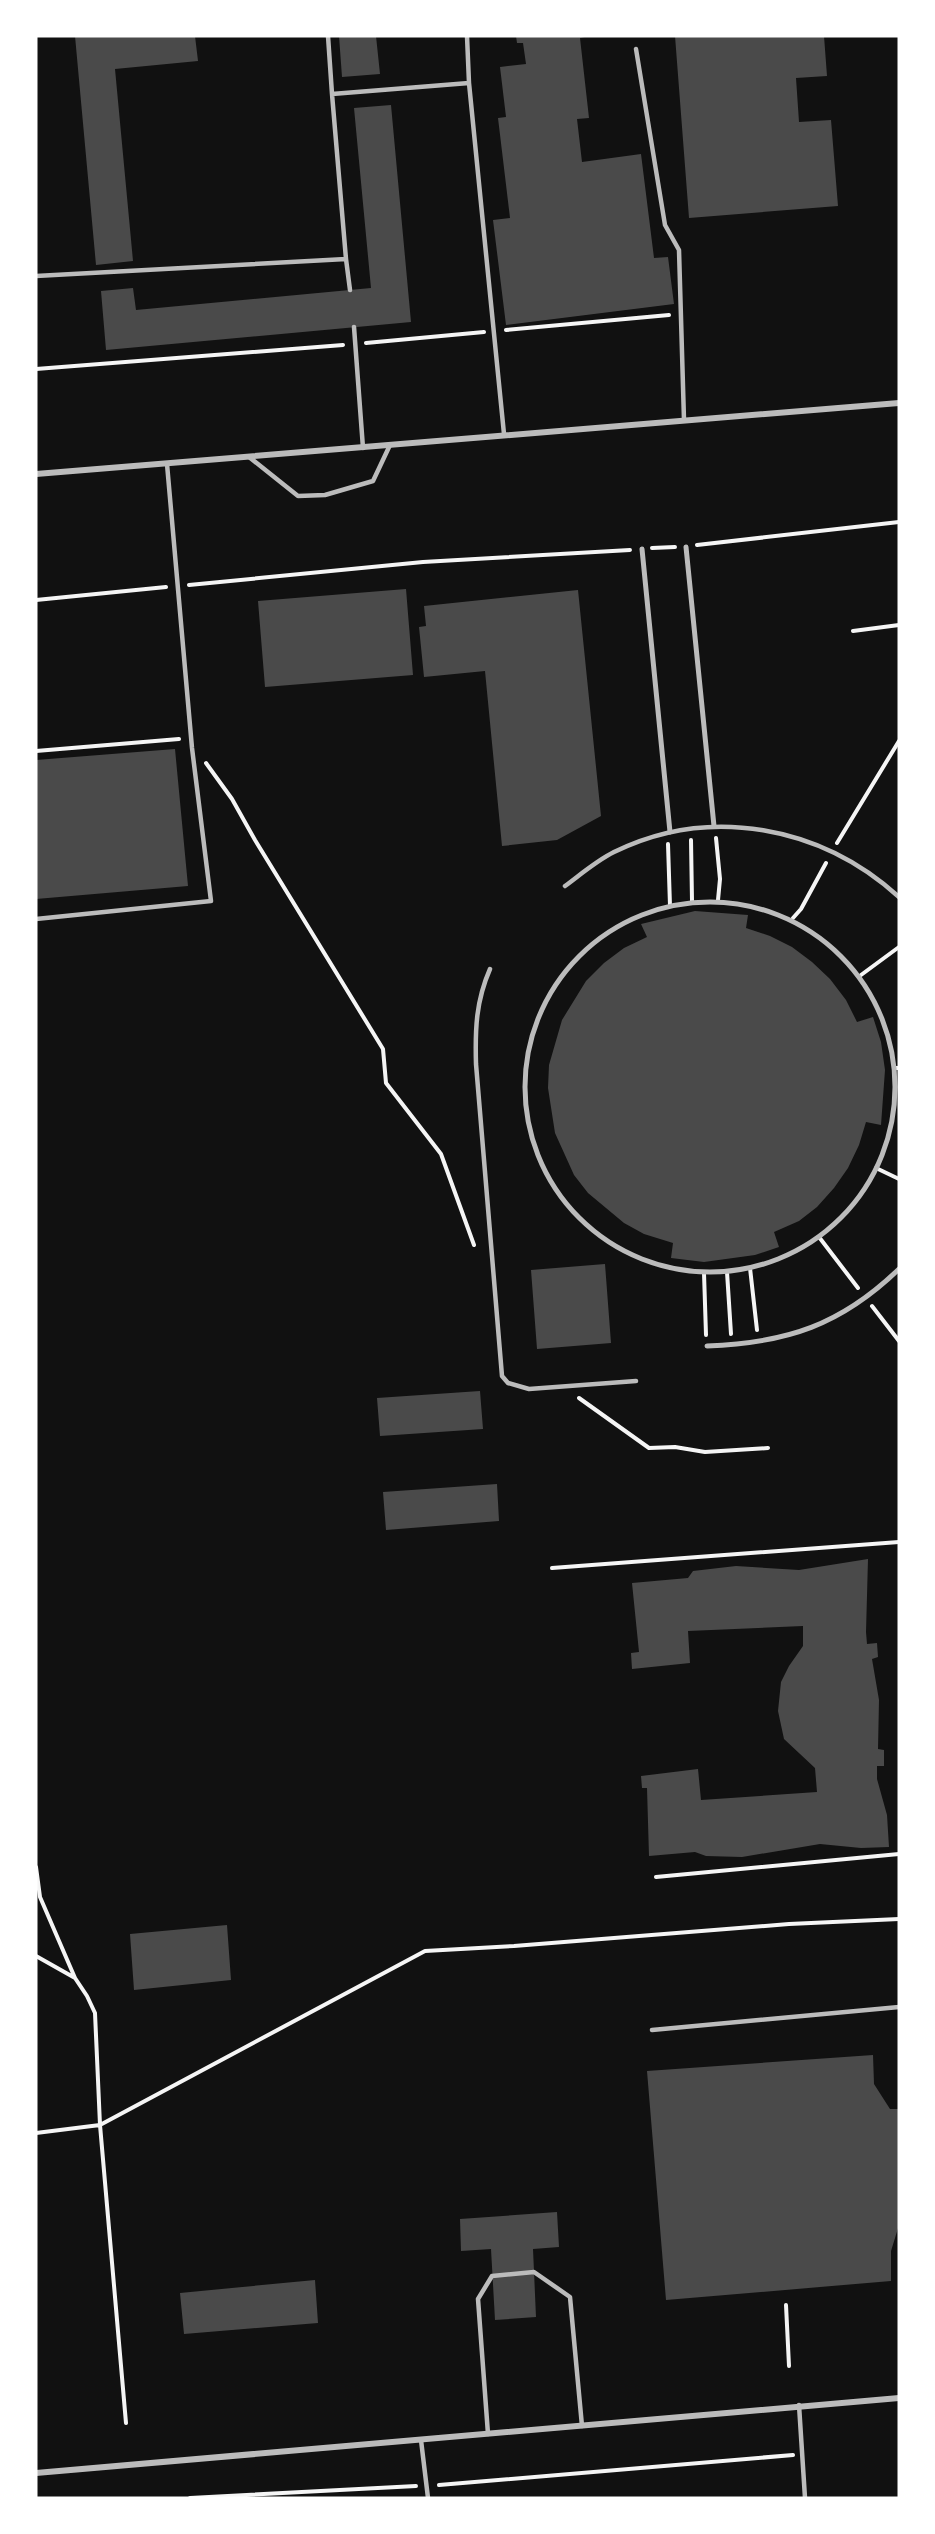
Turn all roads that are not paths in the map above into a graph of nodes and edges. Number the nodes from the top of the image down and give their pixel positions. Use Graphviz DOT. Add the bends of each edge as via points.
graph roads {
  1 [pos="328,36"];
  2 [pos="467,36"];
  3 [pos="636,49"];
  4 [pos="469,83"];
  5 [pos="332,94"];
  6 [pos="346,259"];
  7 [pos="36,276"];
  8 [pos="350,290"];
  9 [pos="354,327"];
  10 [pos="899,403"];
  11 [pos="684,420"];
  12 [pos="504,434"];
  13 [pos="390,445"];
  14 [pos="363,448"];
  15 [pos="249,457"];
  16 [pos="167,464"];
  17 [pos="36,474"];
  18 [pos="686,546"];
  19 [pos="642,549"];
  20 [pos="714,826"];
  21 [pos="670,832"];
  22 [pos="565,886"];
  23 [pos="899,897"];
  24 [pos="36,919"];
  25 [pos="490,969"];
  26 [pos="897,1068"];
  27 [pos="899,1269"];
  28 [pos="707,1346"];
  29 [pos="636,1381"];
  30 [pos="899,2007"];
  31 [pos="652,2030"];
  32 [pos="899,2398"];
  33 [pos="800,2405"];
  34 [pos="582,2426"];
  35 [pos="488,2434"];
  36 [pos="421,2440"];
  37 [pos="36,2473"];
  38 [pos="428,2498"];
  39 [pos="805,2498"];
  1 -- 5 [label="lane"];
  2 -- 4 [label="lane"];
  3 -- 11 [label="lane" via="665,225 679,250"];
  4 -- 5 [label="lane"];
  4 -- 12 [label="lane"];
  5 -- 6 [label="lane"];
  6 -- 7 [label="lane"];
  6 -- 8 [label="lane"];
  9 -- 14 [label="lane"];
  10 -- 11 [label="street"];
  11 -- 12 [label="street"];
  12 -- 13 [label="street"];
  13 -- 14 [label="street"];
  13 -- 15 [label="lane" via="373,481 325,495 297,496"];
  14 -- 15 [label="street"];
  15 -- 16 [label="street"];
  16 -- 17 [label="street"];
  16 -- 24 [label="lane" via="192,748 211,901"];
  18 -- 20 [label="street"];
  19 -- 21 [label="street"];
  20 -- 21 [label="lane"];
  20 -- 23 [label="lane" via="751,828 832,851 879,879"];
  21 -- 22 [label="lane" via="612,853"];
  25 -- 29 [label="lane" via="477,1005 476,1064 502,1376 508,1383 528,1389"];
  26 -- 26 [label="street" via="891,1122 876,1167 848,1208 819,1237 772,1263 727,1272 679,1270 640,1260 587,1226 561,1199 542,1166 529,1130 524,1093 532,1036 547,1002 569,969 606,933 628,920 692,901 763,906 793,918 829,945 861,975 878,1004"];
  27 -- 28 [label="street" via="837,1317 758,1343"];
  30 -- 31 [label="lane"];
  32 -- 33 [label="street"];
  33 -- 34 [label="street"];
  33 -- 39 [label="lane"];
  34 -- 35 [label="street"];
  34 -- 35 [label="lane" via="570,2297 534,2272 492,2276 478,2299"];
  35 -- 36 [label="street"];
  36 -- 37 [label="street"];
  36 -- 38 [label="lane"];
}
